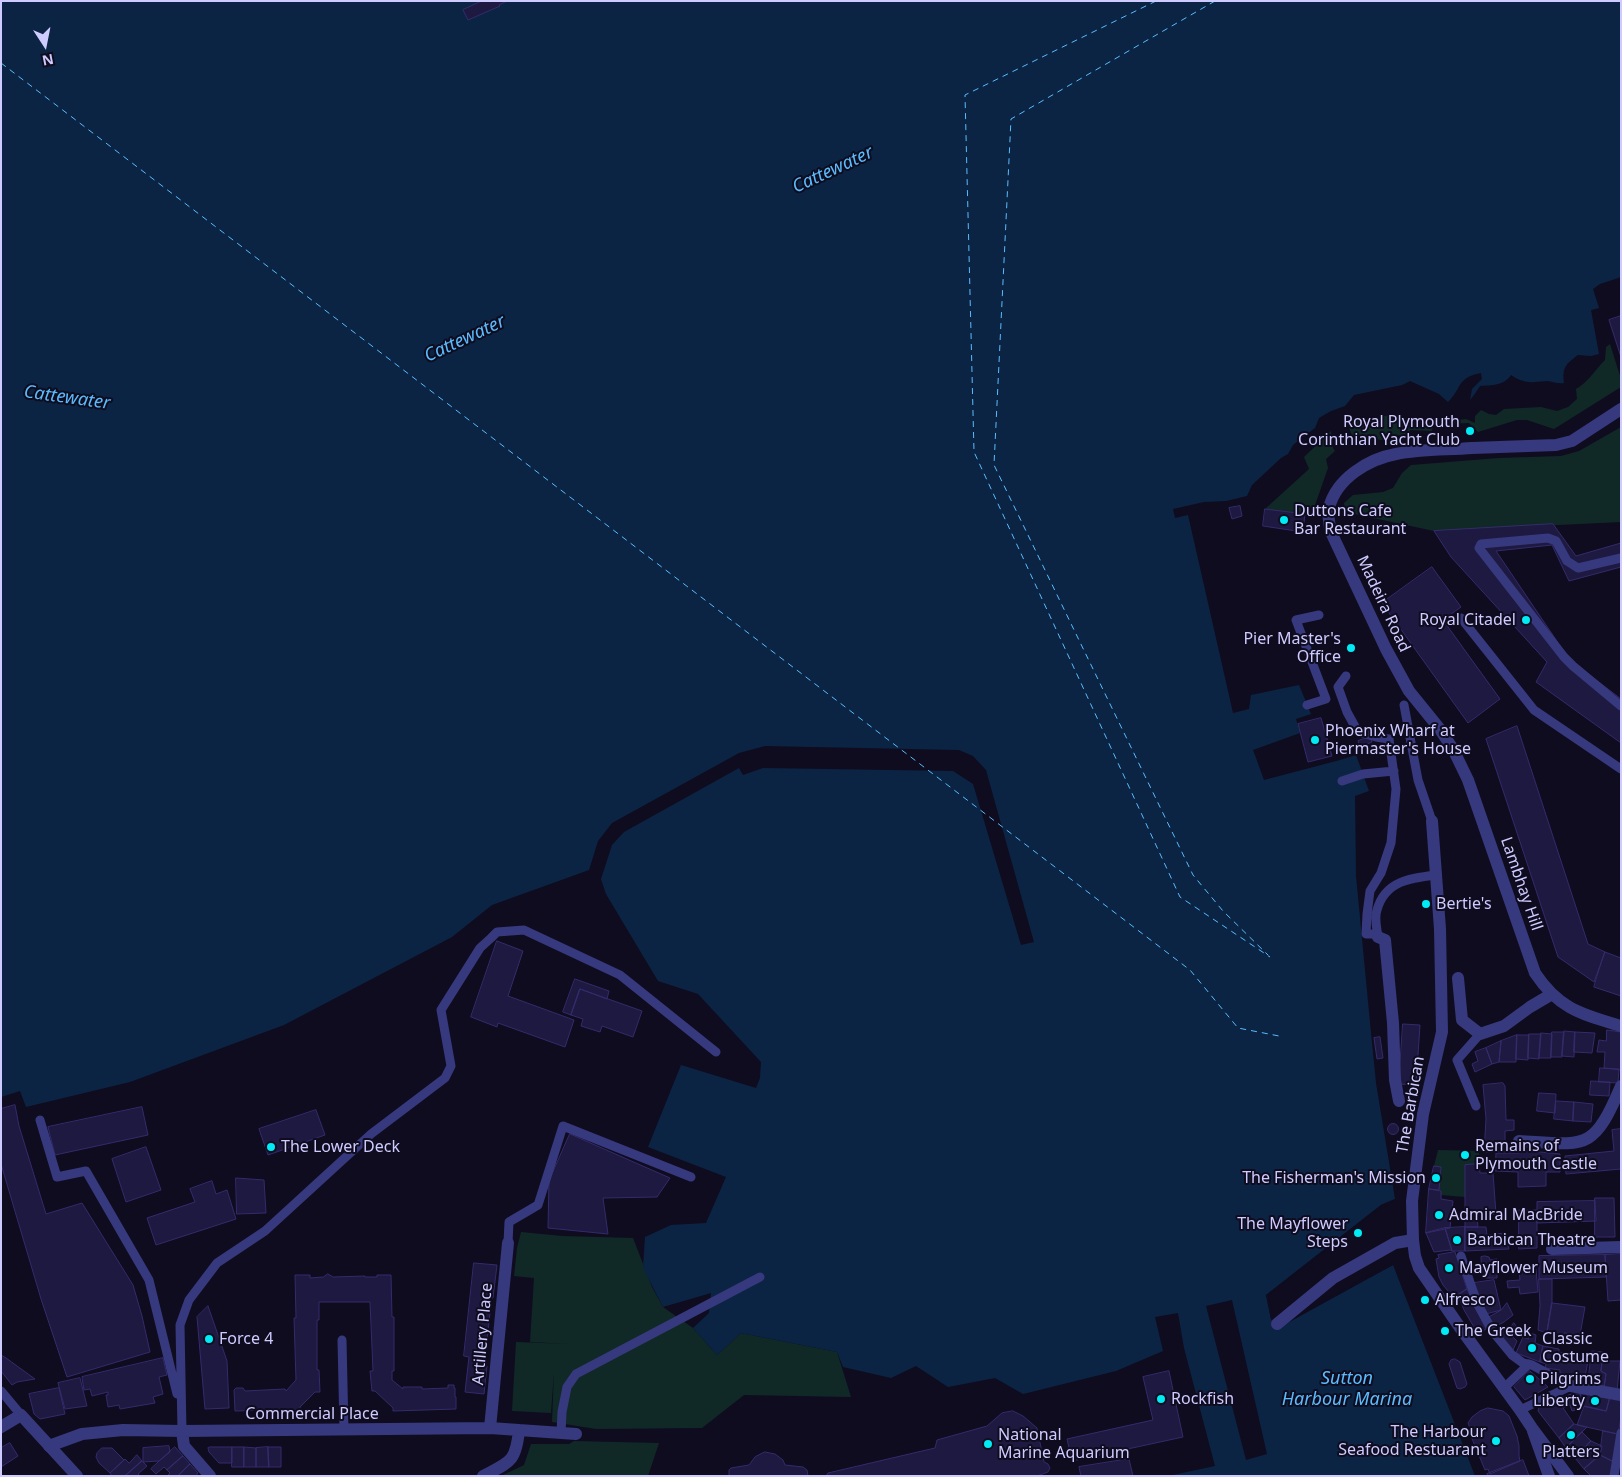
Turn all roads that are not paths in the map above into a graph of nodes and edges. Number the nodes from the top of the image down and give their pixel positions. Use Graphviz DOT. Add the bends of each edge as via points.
graph roads {
  1 [pos="1621,409"];
  2 [pos="1621,558"];
  3 [pos="1319,615"];
  4 [pos="1461,618"];
  5 [pos="1346,676"];
  6 [pos="1307,705"];
  7 [pos="1404,705"];
  8 [pos="1621,706"];
  9 [pos="1621,769"];
  10 [pos="1394,771"];
  11 [pos="1468,780"];
  12 [pos="1342,781"];
  13 [pos="1432,820"];
  14 [pos="1436,875"];
  15 [pos="1378,936"];
  16 [pos="1458,978"];
  17 [pos="1552,994"];
  18 [pos="1621,1026"];
  19 [pos="1480,1034"];
  20 [pos="716,1052"];
  21 [pos="1621,1086"];
  22 [pos="1399,1101"];
  23 [pos="1476,1106"];
  24 [pos="40,1120"];
  25 [pos="1519,1141"];
  26 [pos="691,1177"];
  27 [pos="1413,1240"];
  28 [pos="508,1243"];
  29 [pos="1621,1247"];
  30 [pos="1552,1249"];
  31 [pos="1461,1256"];
  32 [pos="760,1276"];
  33 [pos="1277,1324"];
  34 [pos="342,1340"];
  35 [pos="1529,1364"];
  36 [pos="1571,1386"];
  37 [pos="1504,1388"];
  38 [pos="1,1391"];
  39 [pos="1621,1395"];
  40 [pos="180,1406"];
  41 [pos="1520,1410"];
  42 [pos="22,1415"];
  43 [pos="1,1427"];
  44 [pos="490,1428"];
  45 [pos="1532,1428"];
  46 [pos="344,1430"];
  47 [pos="519,1430"];
  48 [pos="182,1431"];
  49 [pos="561,1433"];
  50 [pos="1621,1433"];
  51 [pos="576,1434"];
  52 [pos="49,1446"];
  53 [pos="78,1476"];
  54 [pos="210,1476"];
  55 [pos="483,1476"];
  56 [pos="1549,1476"];
  57 [pos="1568,1476"];
  58 [pos="1614,1476"];
  1 -- 11 [label="street, Madeira Road" via="1572,441 1556,445 1395,454 1352,474 1333,494 1328,510 1330,530 1386,649 1409,691 1453,749"];
  2 -- 8 [label="lane" via="1578,568 1567,561 1556,541 1548,538 1481,544 1479,548 1564,657"];
  3 -- 6 [label="lane" via="1296,620 1326,699"];
  4 -- 9 [label="lane" via="1534,710"];
  5 -- 10 [label="lane" via="1338,687 1347,712 1358,732 1389,739"];
  7 -- 13 [label="lane, The Barbican" via="1418,780"];
  10 -- 12 [label="lane" via="1363,774"];
  10 -- 15 [label="lane" via="1396,789 1391,843 1381,873 1370,891 1366,914 1366,934"];
  11 -- 17 [label="street, Lambhay Hill" via="1535,973"];
  13 -- 14 [label="street, The Barbican"];
  14 -- 15 [label="lane" via="1402,881 1386,890 1376,911"];
  14 -- 27 [label="street, The Barbican" via="1442,1032 1423,1114 1412,1201"];
  15 -- 22 [label="street" via="1386,940"];
  16 -- 19 [label="street" via="1462,1020"];
  17 -- 18 [label="street, Lambhay Hill" via="1584,1015"];
  17 -- 19 [label="street" via="1504,1026"];
  19 -- 23 [label="lane" via="1457,1060"];
  20 -- 40 [label="lane" via="620,975 524,930 497,932 480,948 441,1010 451,1066 445,1078 371,1134 265,1230 217,1263 189,1300 180,1325"];
  21 -- 25 [label="street" via="1606,1120 1588,1139 1566,1144"];
  24 -- 40 [label="lane" via="57,1177 86,1171 149,1280"];
  26 -- 28 [label="lane" via="563,1126 538,1205 509,1222"];
  27 -- 33 [label="street" via="1395,1243 1332,1278"];
  27 -- 37 [label="street, The Barbican" via="1419,1268"];
  28 -- 44 [label="street, Artillery Place"];
  29 -- 30 [label="street"];
  31 -- 35 [label="lane" via="1477,1303 1494,1332 1512,1356 1523,1364"];
  32 -- 49 [label="lane" via="576,1374 567,1387"];
  34 -- 46 [label="lane"];
  35 -- 36 [label="lane"];
  35 -- 37 [label="lane"];
  36 -- 39 [label="street"];
  36 -- 41 [label="lane"];
  37 -- 41 [label="street, The Barbican"];
  38 -- 42 [label="lane"];
  40 -- 48 [label="lane"];
  41 -- 45 [label="street, The Barbican"];
  42 -- 43 [label="street"];
  42 -- 52 [label="street"];
  44 -- 46 [label="street, Commercial Place"];
  44 -- 47 [label="street, Commercial Place"];
  45 -- 56 [label="street, The Barbican"];
  45 -- 57 [label="street"];
  46 -- 48 [label="street, Commercial Place"];
  47 -- 49 [label="street, Commercial Place"];
  47 -- 55 [label="street" via="515,1455"];
  48 -- 52 [label="street, Commercial Place" via="123,1430 82,1434"];
  48 -- 54 [label="street" via="184,1446"];
  49 -- 51 [label="street, Commercial Place"];
  50 -- 58 [label="lane"];
  52 -- 53 [label="street"];
}
